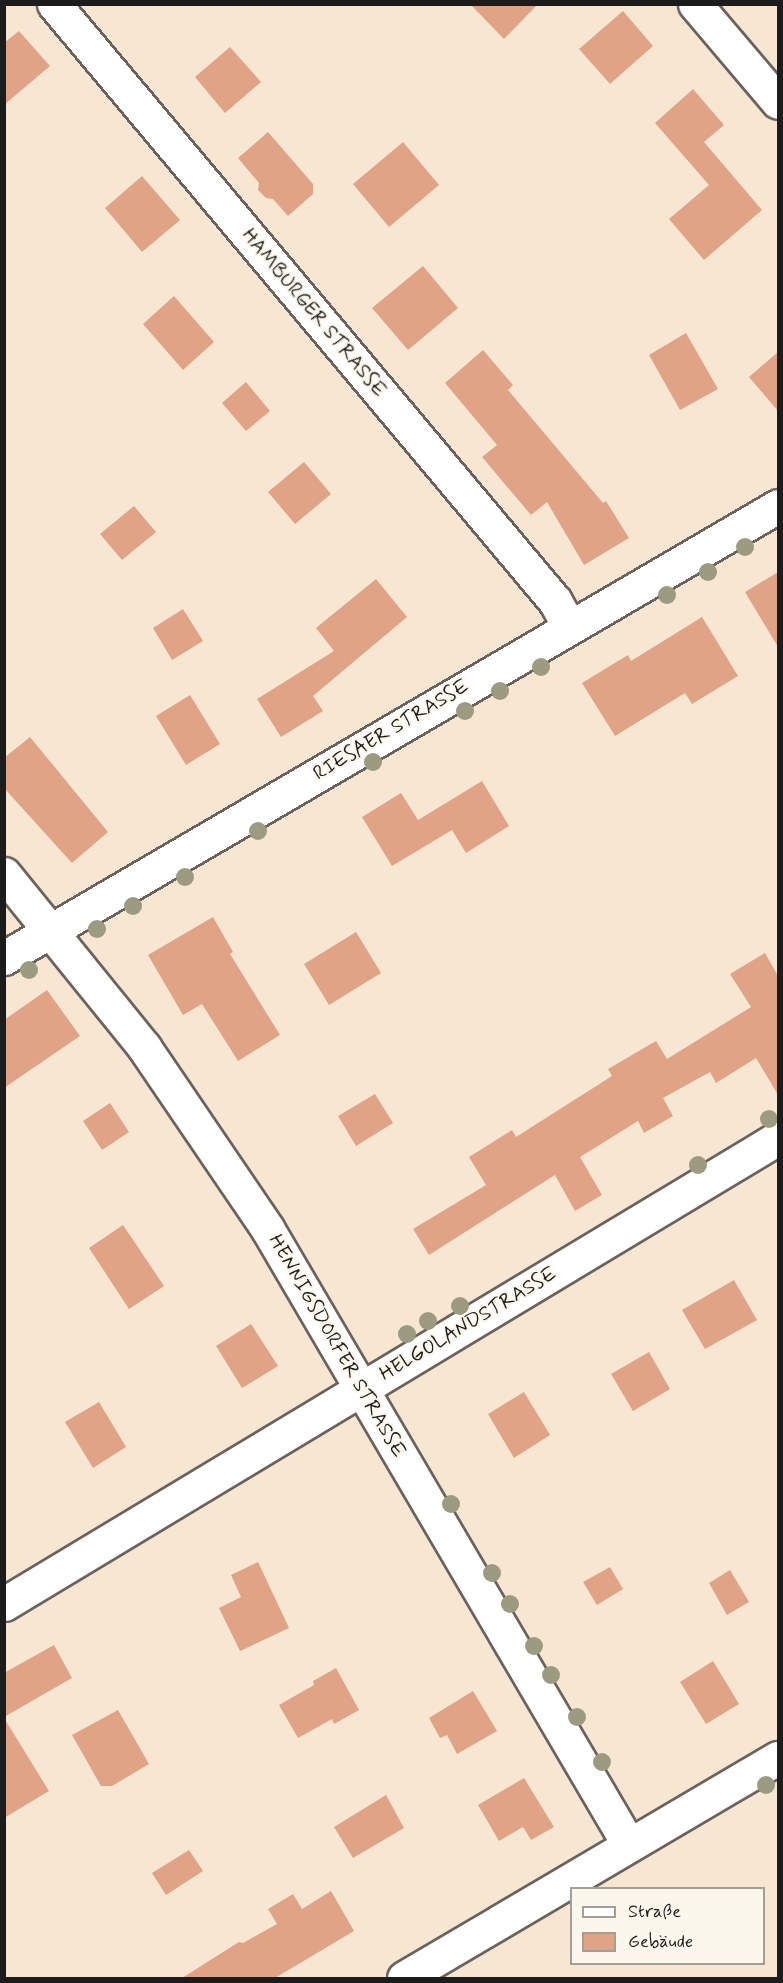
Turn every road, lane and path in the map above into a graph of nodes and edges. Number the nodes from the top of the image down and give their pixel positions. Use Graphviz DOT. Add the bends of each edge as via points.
graph roads {
  1 [pos="54,4"];
  2 [pos="695,4"];
  3 [pos="778,102"];
  4 [pos="778,506"];
  5 [pos="569,626"];
  6 [pos="4,874"];
  7 [pos="52,930"];
  8 [pos="4,958"];
  9 [pos="778,1138"];
  10 [pos="362,1388"];
  11 [pos="4,1604"];
  12 [pos="778,1758"];
  13 [pos="629,1845"];
  14 [pos="404,1978"];
  1 -- 5 [label="street, HAMBURGER STRASSE" via="555,601"];
  2 -- 3 [label="street"];
  4 -- 5 [label="street, RIESAER STRASSE"];
  5 -- 7 [label="street, RIESAER STRASSE"];
  6 -- 7 [label="street, HENNIGSDORFER STRASSE"];
  7 -- 8 [label="street, RIESAER STRASSE"];
  7 -- 10 [label="street, HENNIGSDORFER STRASSE" via="144,1047 206,1135 267,1227"];
  9 -- 10 [label="street, HELGOLANDSTRASSE"];
  10 -- 11 [label="street, HELGOLANDSTRASSE"];
  10 -- 13 [label="street, HENNIGSDORFER STRASSE"];
  12 -- 13 [label="street"];
  13 -- 14 [label="street"];
}
